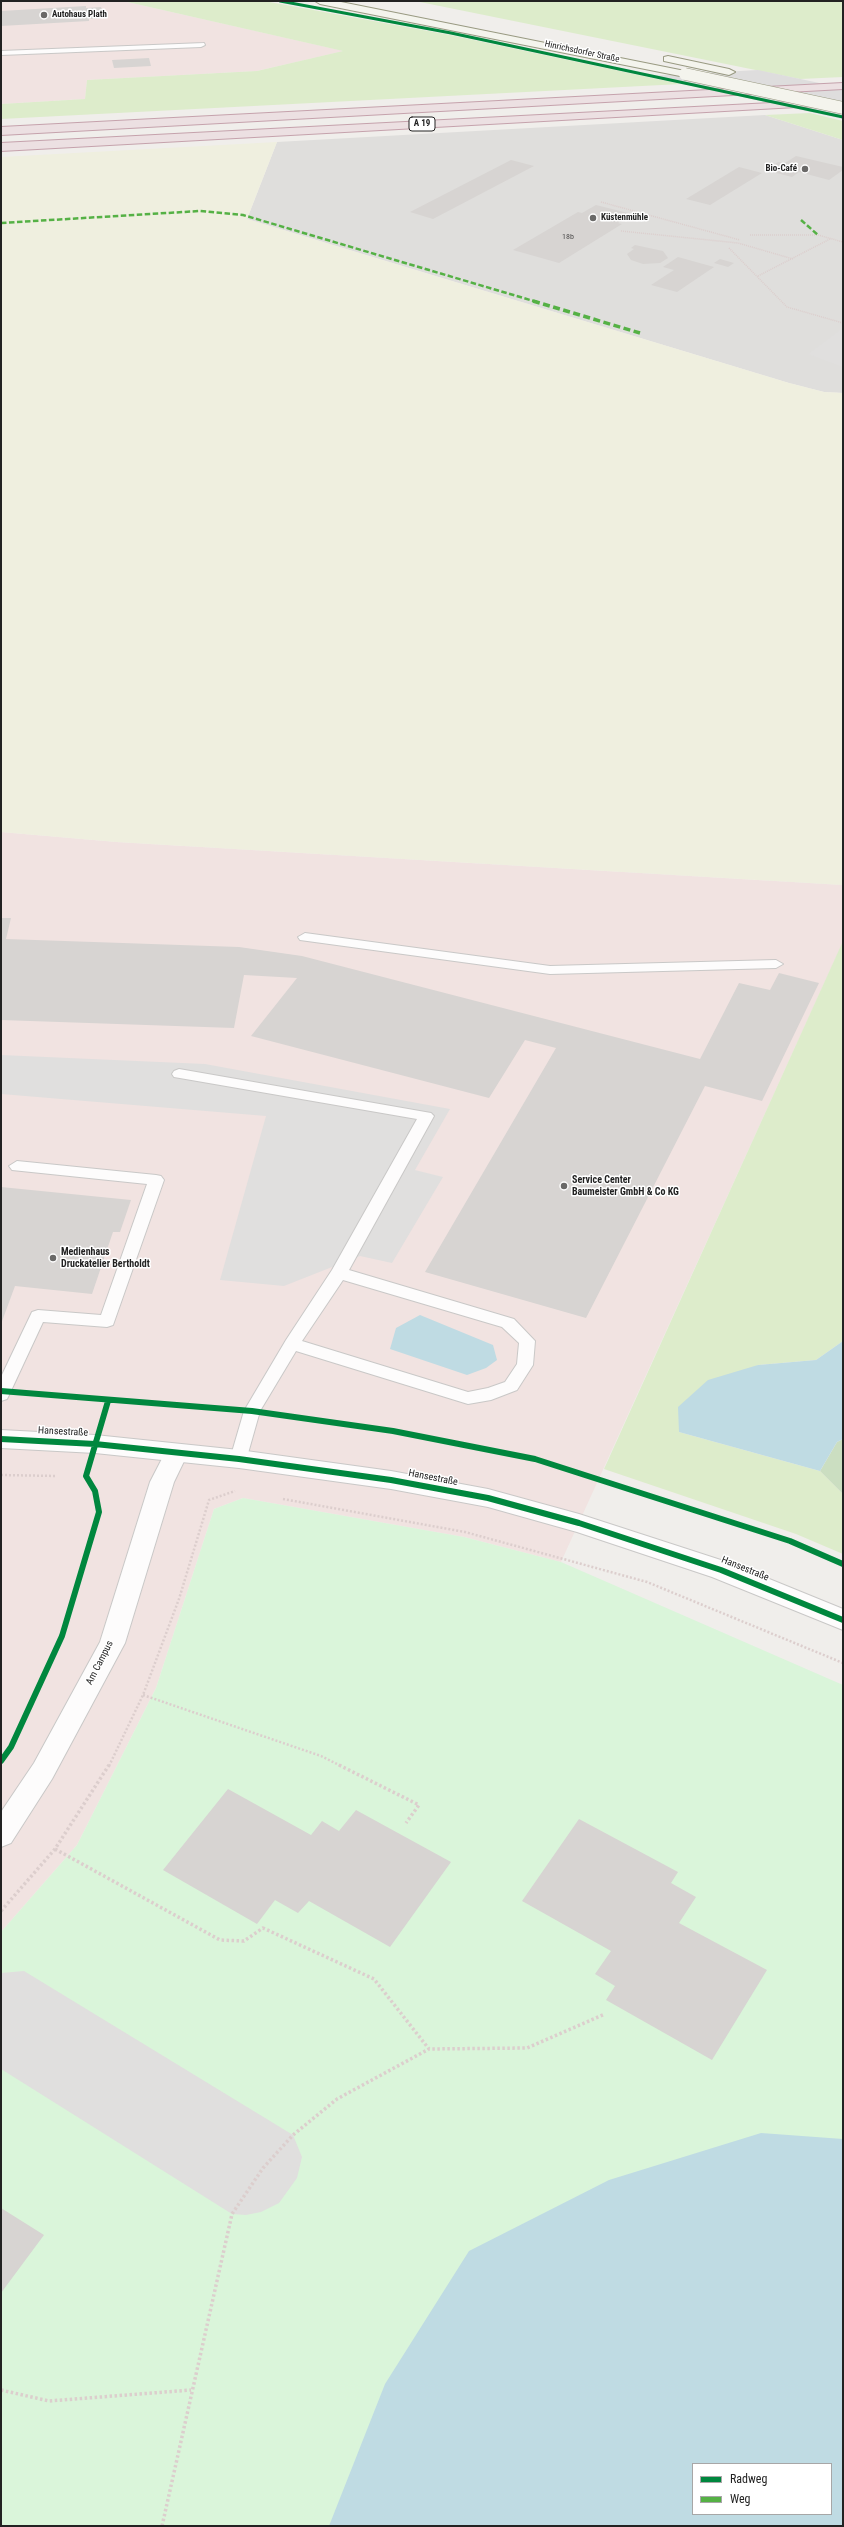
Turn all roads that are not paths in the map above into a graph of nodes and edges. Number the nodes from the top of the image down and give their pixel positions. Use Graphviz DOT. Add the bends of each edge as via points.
graph roads {
  1 [pos="320,1"];
  2 [pos="201,45"];
  3 [pos="1,52"];
  4 [pos="659,57"];
  5 [pos="843,86"];
  6 [pos="843,96"];
  7 [pos="843,102"];
  8 [pos="843,108"];
  9 [pos="1,131"];
  10 [pos="1,147"];
  11 [pos="305,937"];
  12 [pos="776,964"];
  13 [pos="179,1074"];
  14 [pos="17,1166"];
  15 [pos="339,1273"];
  16 [pos="292,1344"];
  17 [pos="1,1395"];
  18 [pos="1,1439"];
  19 [pos="176,1453"];
  20 [pos="239,1459"];
  21 [pos="843,1620"];
  22 [pos="1,1835"];
  1 -- 8 [label="main road, Hinrichsdorfer Straße, bridge"];
  2 -- 3 [label="lane"];
  4 -- 6 [label="main road"];
  5 -- 9 [label="highway, A 19"];
  7 -- 10 [label="highway, A 19"];
  11 -- 12 [label="lane" via="550,970"];
  13 -- 15 [label="lane" via="426,1116"];
  14 -- 17 [label="lane" via="156,1180 107,1321 38,1316"];
  15 -- 16 [label="lane"];
  15 -- 16 [label="lane" via="508,1323 528,1342 525,1365 512,1386 491,1394 468,1398"];
  16 -- 20 [label="lane" via="252,1411"];
  18 -- 19 [label="street, Hansestraße" via="95,1444"];
  19 -- 20 [label="street, Hansestraße"];
  19 -- 22 [label="street, Am Campus" via="162,1482 112,1642 43,1771"];
  20 -- 21 [label="street, Hansestraße" via="391,1480 488,1498 579,1523 721,1570"];
}
